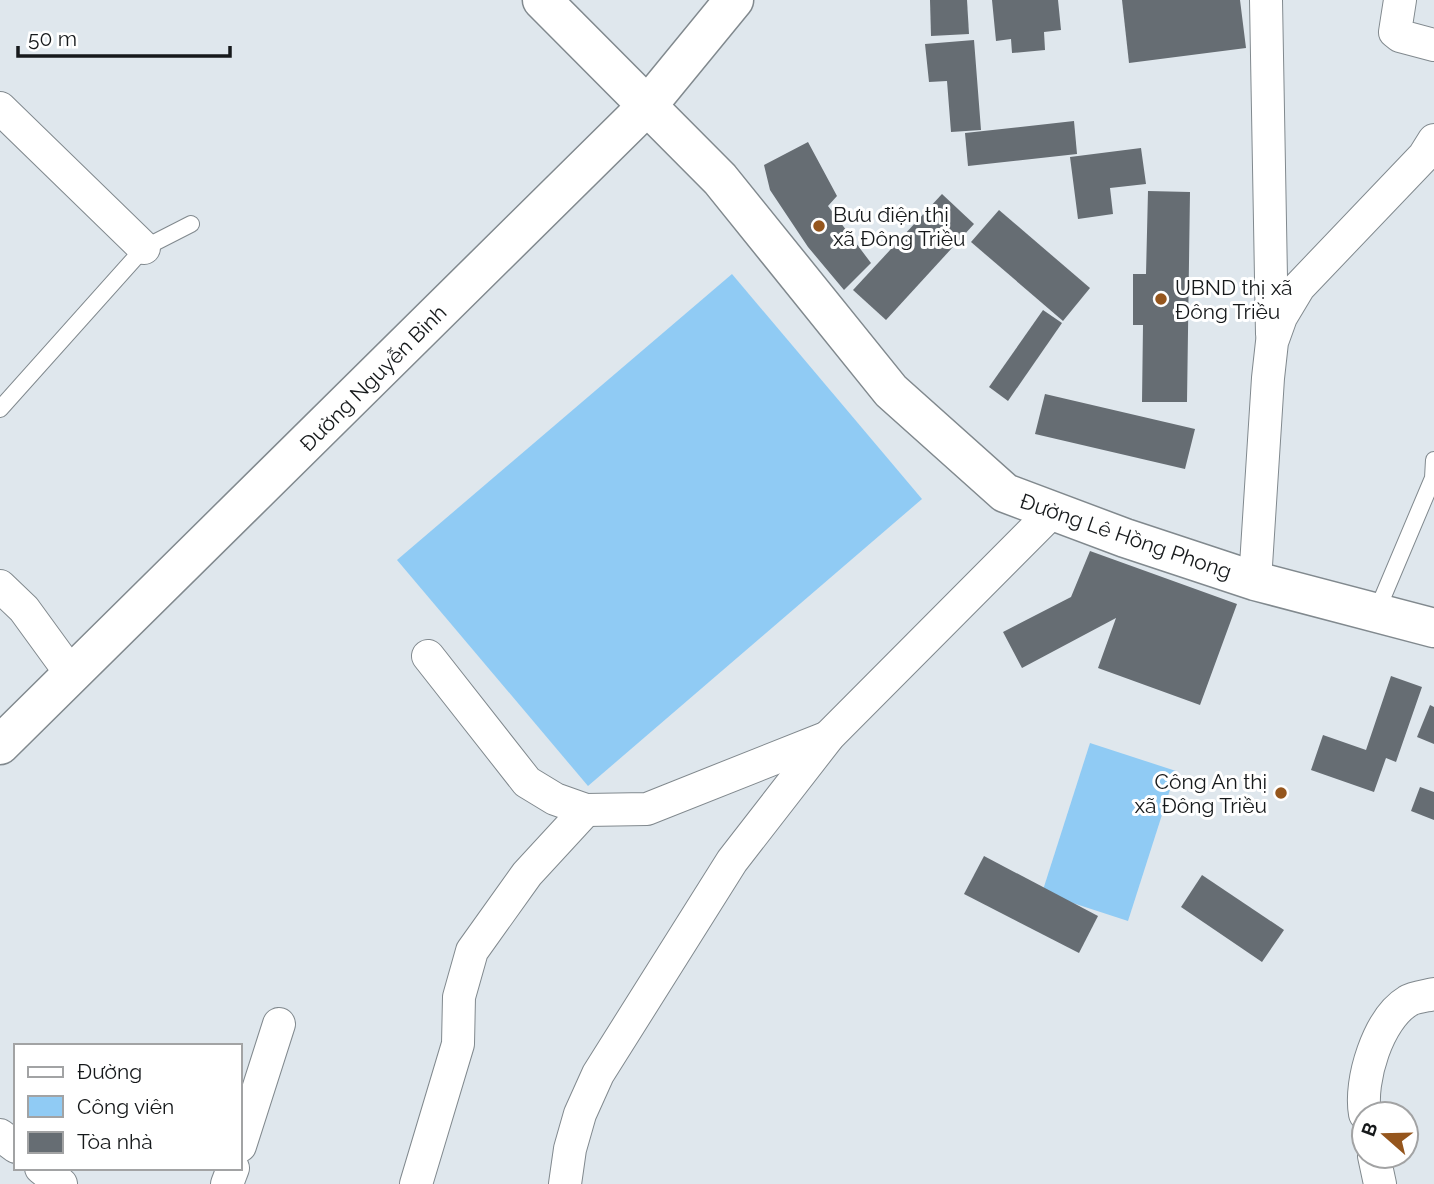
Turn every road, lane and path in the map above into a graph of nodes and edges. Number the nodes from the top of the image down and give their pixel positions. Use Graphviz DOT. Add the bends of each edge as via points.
graph roads {
  1 [pos="542,0"];
  2 [pos="734,0"];
  3 [pos="1266,0"];
  4 [pos="1400,0"];
  5 [pos="1434,45"];
  6 [pos="648,105"];
  7 [pos="0,108"];
  8 [pos="1434,140"];
  9 [pos="191,224"];
  10 [pos="144,248"];
  11 [pos="1272,342"];
  12 [pos="0,409"];
  13 [pos="1434,460"];
  14 [pos="1053,511"];
  15 [pos="1255,581"];
  16 [pos="0,586"];
  17 [pos="1376,613"];
  18 [pos="1434,628"];
  19 [pos="428,656"];
  20 [pos="72,675"];
  21 [pos="829,737"];
  22 [pos="0,745"];
  23 [pos="586,810"];
  24 [pos="1434,994"];
  25 [pos="279,1024"];
  26 [pos="1365,1100"];
  27 [pos="242,1140"];
  28 [pos="44,1170"];
  29 [pos="61,1184"];
  30 [pos="416,1184"];
  31 [pos="565,1184"];
  1 -- 6 [label="street, Đường Lê Hồng Phong"];
  2 -- 6 [label="street, Đường Nguyễn Bình"];
  3 -- 11 [label="street"];
  4 -- 5 [label="street" via="1395,32"];
  6 -- 14 [label="street, Đường Lê Hồng Phong" via="720,179 891,391 1005,493"];
  6 -- 20 [label="street, Đường Nguyễn Bình"];
  7 -- 10 [label="street"];
  8 -- 11 [label="street" via="1424,156 1299,286"];
  9 -- 10 [label="lane"];
  10 -- 12 [label="lane"];
  11 -- 15 [label="street"];
  13 -- 17 [label="lane" via="1433,478"];
  14 -- 15 [label="street, Đường Lê Hồng Phong"];
  14 -- 21 [label="street"];
  15 -- 17 [label="street, Đường Lê Hồng Phong"];
  16 -- 20 [label="street" via="24,610"];
  17 -- 18 [label="street, Đường Lê Hồng Phong"];
  19 -- 23 [label="street" via="527,782"];
  20 -- 22 [label="street, Đường Nguyễn Bình"];
  21 -- 23 [label="street" via="647,809"];
  21 -- 31 [label="street" via="732,861 598,1074 580,1114"];
  23 -- 30 [label="street" via="527,874 472,951 459,997 458,1044"];
  24 -- 26 [label="street" via="1408,1001 1382,1028 1366,1079"];
  25 -- 27 [label="street"];
  28 -- 29 [label="street"];
}
